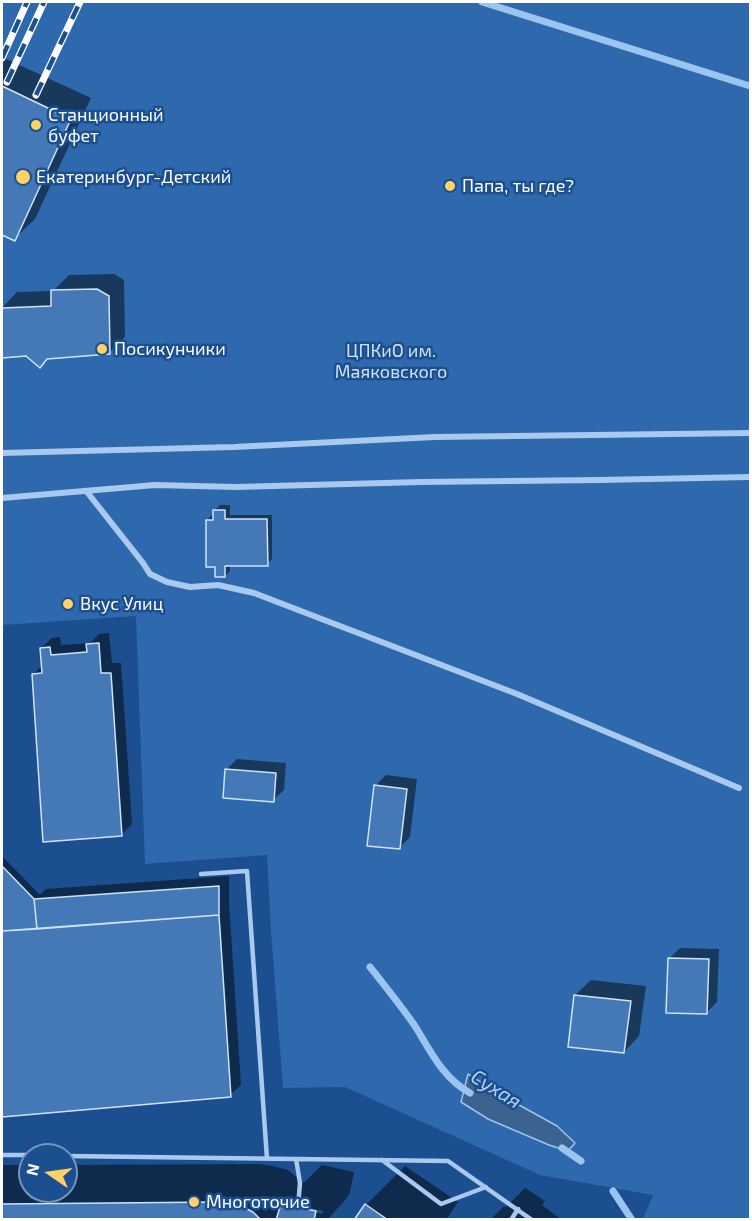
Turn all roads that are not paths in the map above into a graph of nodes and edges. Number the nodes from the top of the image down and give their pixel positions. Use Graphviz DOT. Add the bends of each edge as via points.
graph roads {
  1 [pos="750,433"];
  2 [pos="2,453"];
  3 [pos="750,477"];
  4 [pos="87,492"];
  5 [pos="2,498"];
  6 [pos="739,788"];
  7 [pos="201,874"];
  8 [pos="2,1155"];
  9 [pos="18,1155"];
  10 [pos="78,1156"];
  11 [pos="267,1159"];
  12 [pos="296,1159"];
  13 [pos="382,1160"];
  14 [pos="486,1187"];
  15 [pos="298,1207"];
  16 [pos="518,1209"];
  17 [pos="511,1220"];
  18 [pos="532,1220"];
  1 -- 2 [label="street" via="435,437"];
  3 -- 4 [label="street" via="155,486"];
  4 -- 5 [label="street"];
  4 -- 6 [label="street" via="150,573 167,582 190,587 218,585 254,593 517,694"];
  7 -- 11 [label="lane" via="247,871"];
  8 -- 9 [label="lane"];
  10 -- 11 [label="lane"];
  11 -- 12 [label="lane"];
  12 -- 13 [label="lane"];
  12 -- 15 [label="lane"];
  13 -- 14 [label="lane" via="448,1161"];
  13 -- 14 [label="lane" via="441,1203"];
  14 -- 16 [label="lane"];
  16 -- 17 [label="lane"];
  16 -- 18 [label="lane"];
}
